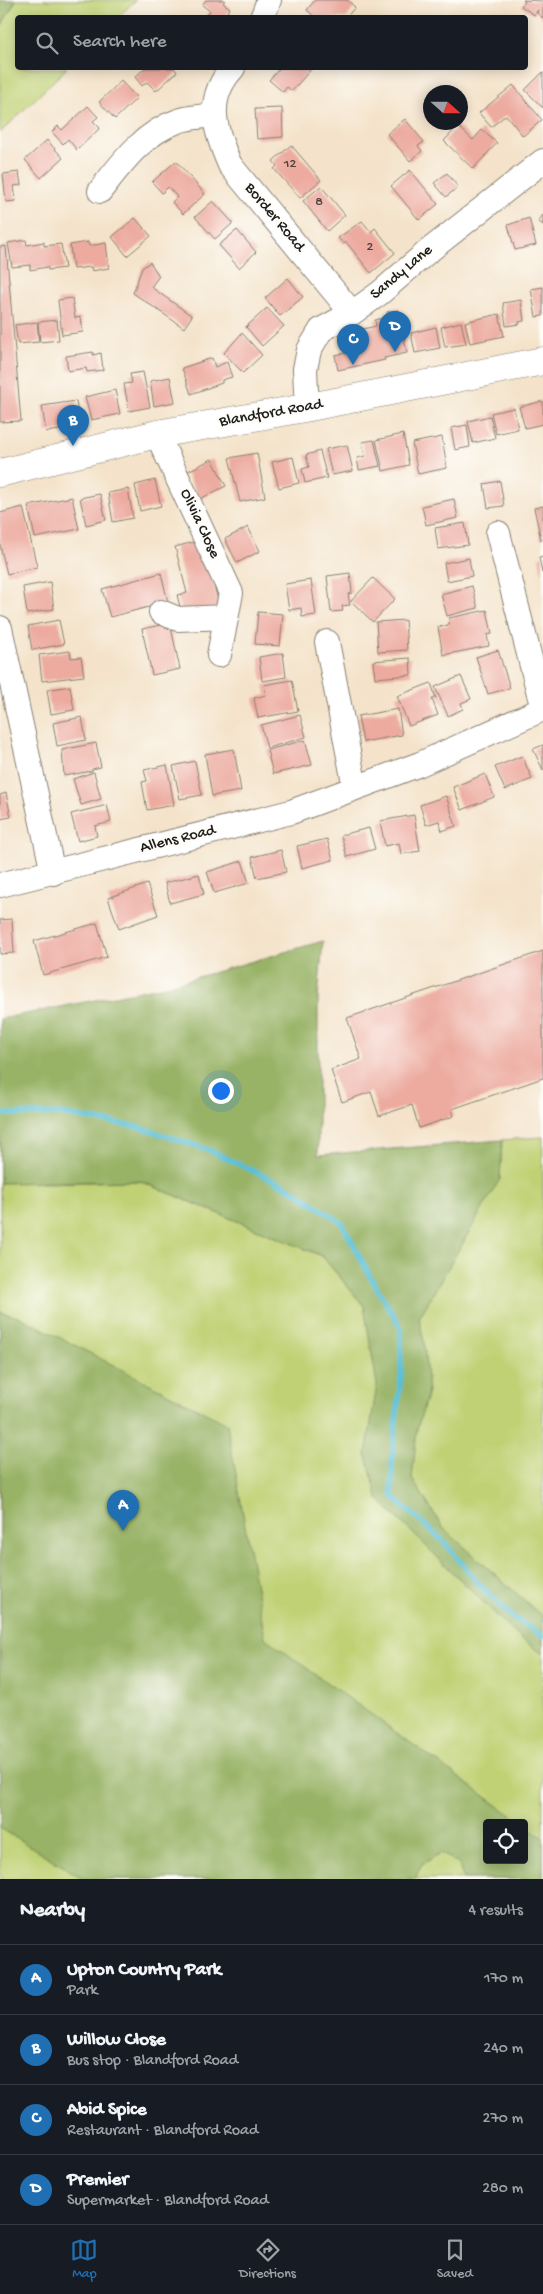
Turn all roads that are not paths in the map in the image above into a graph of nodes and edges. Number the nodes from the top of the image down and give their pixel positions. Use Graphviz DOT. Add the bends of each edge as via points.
graph roads {
  1 [pos="268,0"];
  2 [pos="263,15"];
  3 [pos="231,70"];
  4 [pos="213,115"];
  5 [pos="543,160"];
  6 [pos="100,191"];
  7 [pos="352,313"];
  8 [pos="543,361"];
  9 [pos="310,407"];
  10 [pos="157,434"];
  11 [pos="0,473"];
  12 [pos="498,532"];
  13 [pos="161,612"];
  14 [pos="226,617"];
  15 [pos="0,628"];
  16 [pos="327,642"];
  17 [pos="219,655"];
  18 [pos="543,709"];
  19 [pos="354,788"];
  20 [pos="53,873"];
  21 [pos="0,884"];
  1 -- 2 [label="street"];
  3 -- 4 [label="street, Border Road" via="217,94"];
  4 -- 6 [label="street" via="178,121 158,131 132,150"];
  4 -- 7 [label="street, Border Road" via="230,165"];
  5 -- 7 [label="street, Sandy Lane"];
  7 -- 9 [label="street, Sandy Lane" via="321,330 309,350 305,369"];
  8 -- 9 [label="main road, Blandford Road"];
  9 -- 10 [label="main road, Blandford Road"];
  10 -- 11 [label="main road, Blandford Road"];
  10 -- 14 [label="street, Olivia Close" via="231,593"];
  12 -- 18 [label="street, Allens Road"];
  13 -- 14 [label="street" via="178,618"];
  14 -- 17 [label="street, Olivia Close"];
  15 -- 20 [label="street"];
  16 -- 19 [label="street"];
  18 -- 19 [label="street, Allens Road" via="420,764"];
  19 -- 20 [label="street, Allens Road" via="291,812"];
  20 -- 21 [label="street, Allens Road"];
}
